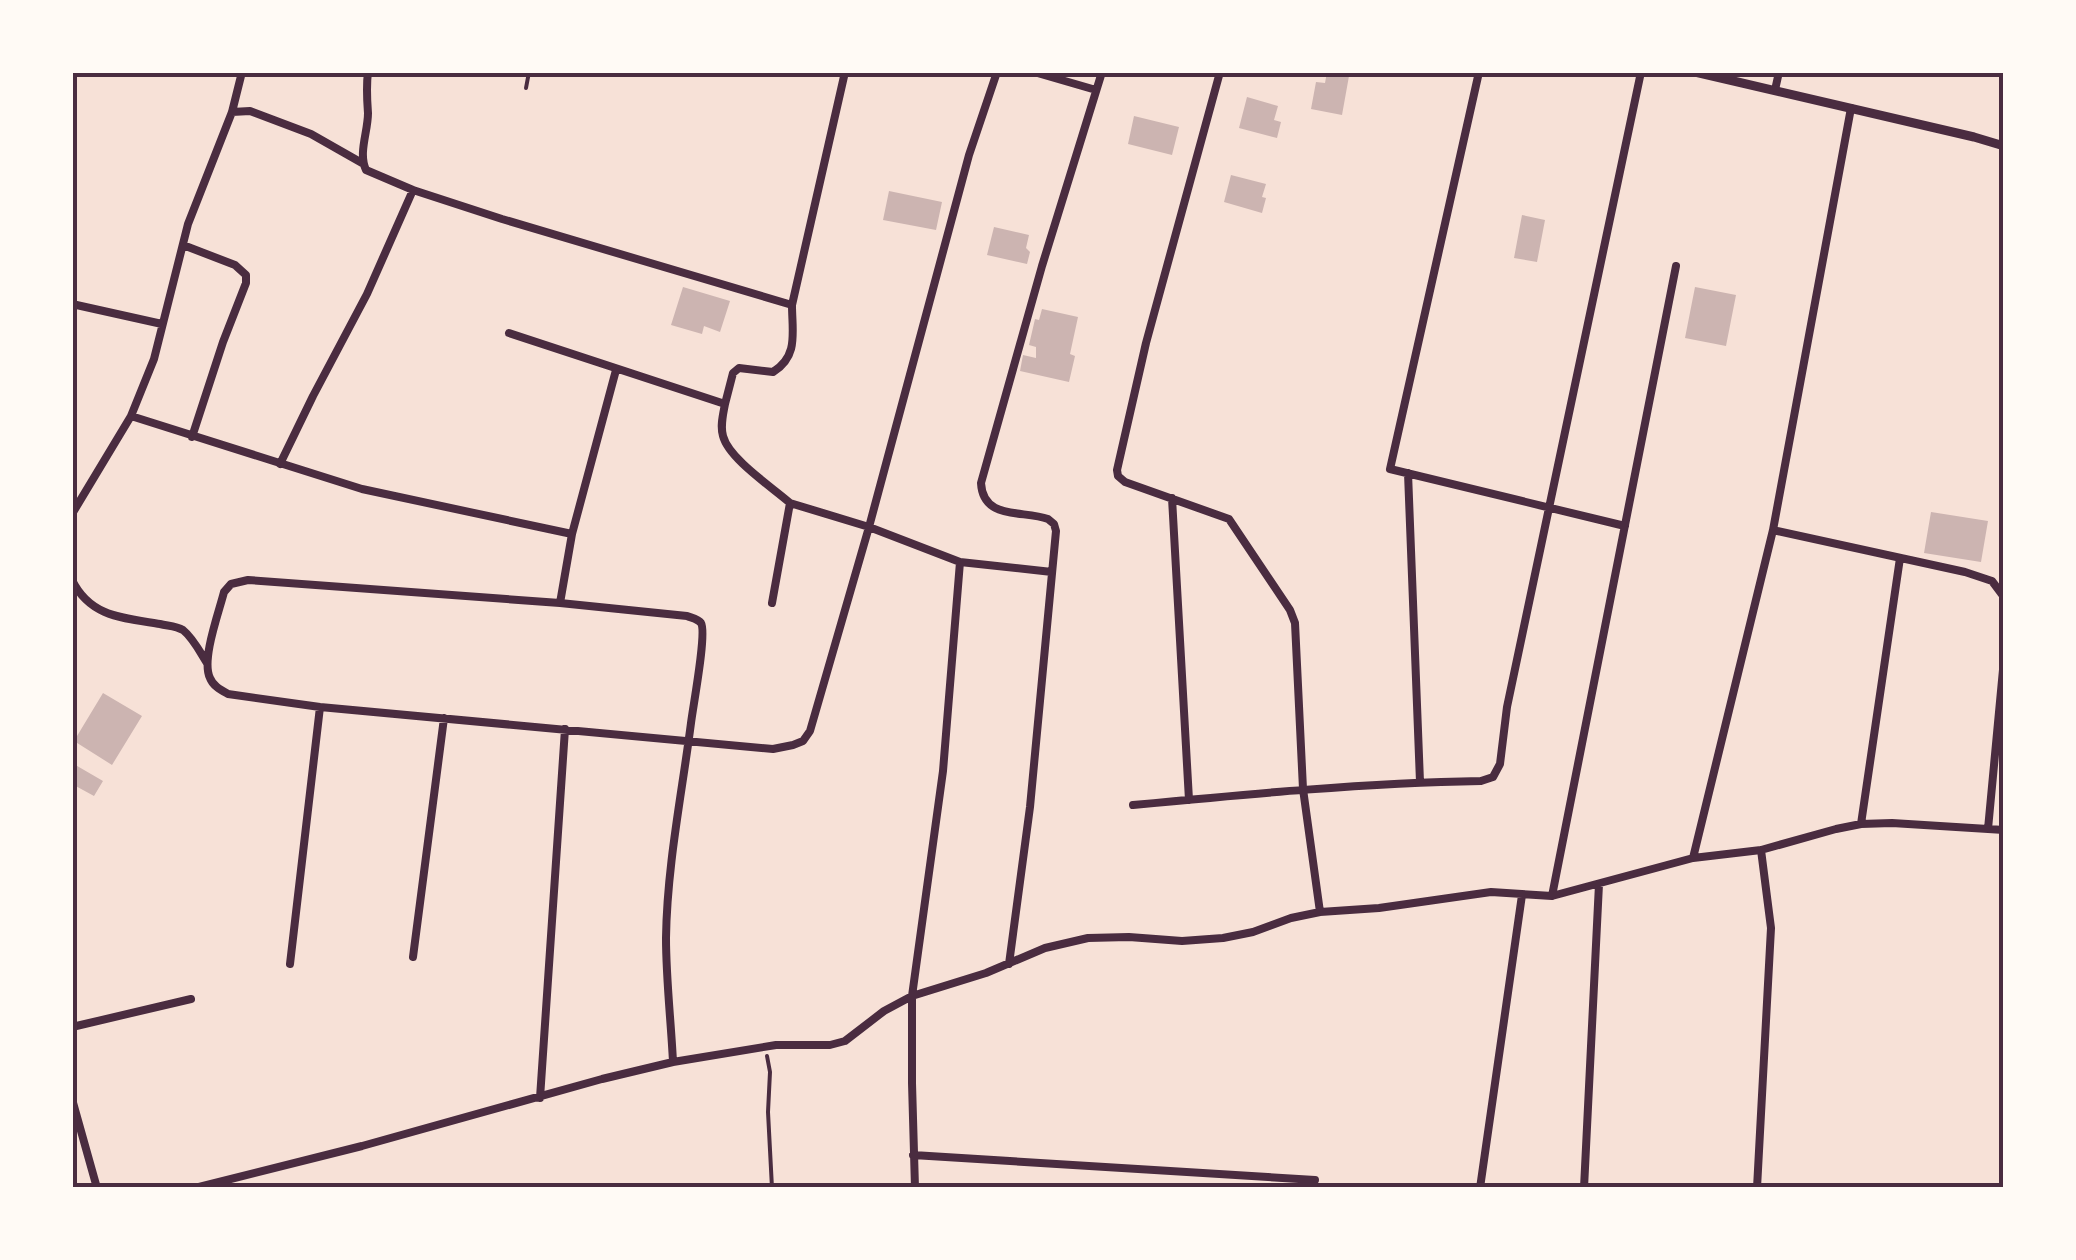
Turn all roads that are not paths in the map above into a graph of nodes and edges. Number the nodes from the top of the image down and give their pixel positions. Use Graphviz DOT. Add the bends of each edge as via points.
graph roads {
  1 [pos="242,72"];
  2 [pos="368,72"];
  3 [pos="529,72"];
  4 [pos="845,72"];
  5 [pos="997,72"];
  6 [pos="1034,72"];
  7 [pos="1102,72"];
  8 [pos="1220,72"];
  9 [pos="1479,72"];
  10 [pos="1641,72"];
  11 [pos="1696,72"];
  12 [pos="1779,72"];
  13 [pos="526,88"];
  14 [pos="1096,90"];
  15 [pos="1775,90"];
  16 [pos="1851,108"];
  17 [pos="232,112"];
  18 [pos="2004,146"];
  19 [pos="362,163"];
  20 [pos="413,190"];
  21 [pos="183,245"];
  22 [pos="1676,266"];
  23 [pos="72,304"];
  24 [pos="792,305"];
  25 [pos="162,324"];
  26 [pos="509,333"];
  27 [pos="616,370"];
  28 [pos="725,404"];
  29 [pos="131,416"];
  30 [pos="192,436"];
  31 [pos="280,464"];
  32 [pos="1408,473"];
  33 [pos="1172,498"];
  34 [pos="790,503"];
  35 [pos="1550,508"];
  36 [pos="72,514"];
  37 [pos="1625,526"];
  38 [pos="869,527"];
  39 [pos="1773,530"];
  40 [pos="572,534"];
  41 [pos="1900,558"];
  42 [pos="960,562"];
  43 [pos="1052,572"];
  44 [pos="72,580"];
  45 [pos="2004,597"];
  46 [pos="772,602"];
  47 [pos="560,604"];
  48 [pos="2004,659"];
  49 [pos="206,663"];
  50 [pos="320,707"];
  51 [pos="444,718"];
  52 [pos="565,729"];
  53 [pos="689,739"];
  54 [pos="1420,782"];
  55 [pos="1302,789"];
  56 [pos="1189,800"];
  57 [pos="1133,805"];
  58 [pos="1861,824"];
  59 [pos="1988,829"];
  60 [pos="2004,830"];
  61 [pos="1761,850"];
  62 [pos="1693,858"];
  63 [pos="1599,884"];
  64 [pos="1522,895"];
  65 [pos="1552,896"];
  66 [pos="1320,912"];
  67 [pos="413,957"];
  68 [pos="290,964"];
  69 [pos="1009,964"];
  70 [pos="912,996"];
  71 [pos="192,999"];
  72 [pos="72,1027"];
  73 [pos="673,1062"];
  74 [pos="540,1098"];
  75 [pos="72,1099"];
  76 [pos="913,1155"];
  77 [pos="1315,1180"];
  78 [pos="212,1185"];
  79 [pos="96,1188"];
  80 [pos="194,1188"];
  81 [pos="915,1188"];
  82 [pos="1480,1188"];
  83 [pos="1584,1188"];
  84 [pos="1757,1188"];
  1 -- 17 [label="street"];
  2 -- 19 [label="street"];
  3 -- 13 [label="lane"];
  4 -- 24 [label="street"];
  5 -- 38 [label="street"];
  6 -- 14 [label="street"];
  7 -- 14 [label="street"];
  8 -- 33 [label="street" via="1118,465 1121,480"];
  9 -- 32 [label="street" via="1390,469"];
  10 -- 35 [label="street"];
  11 -- 15 [label="street"];
  12 -- 15 [label="street"];
  14 -- 43 [label="street" via="980,483 990,506 1054,524"];
  15 -- 16 [label="street"];
  16 -- 18 [label="street"];
  16 -- 39 [label="street"];
  17 -- 19 [label="street" via="250,111 310,134"];
  17 -- 21 [label="street"];
  19 -- 20 [label="street"];
  20 -- 24 [label="street"];
  20 -- 31 [label="street"];
  21 -- 25 [label="street"];
  21 -- 30 [label="street" via="246,275"];
  22 -- 37 [label="street"];
  23 -- 25 [label="street"];
  24 -- 28 [label="street" via="789,358 773,372 739,368"];
  25 -- 29 [label="street"];
  26 -- 27 [label="street"];
  27 -- 28 [label="street"];
  27 -- 40 [label="street"];
  28 -- 34 [label="street" via="723,440"];
  29 -- 30 [label="street"];
  29 -- 36 [label="street"];
  30 -- 31 [label="street"];
  31 -- 40 [label="street" via="362,489"];
  32 -- 35 [label="street"];
  32 -- 54 [label="street"];
  33 -- 55 [label="street" via="1229,519 1290,610"];
  33 -- 56 [label="street"];
  34 -- 38 [label="street"];
  34 -- 46 [label="street"];
  35 -- 37 [label="street"];
  35 -- 54 [label="street" via="1500,764 1481,782"];
  37 -- 65 [label="street"];
  38 -- 42 [label="street"];
  38 -- 53 [label="street" via="803,741 773,749"];
  39 -- 41 [label="street"];
  39 -- 62 [label="street"];
  40 -- 47 [label="street"];
  41 -- 45 [label="street" via="1992,581"];
  41 -- 58 [label="street"];
  42 -- 43 [label="street"];
  42 -- 70 [label="street" via="943,771"];
  43 -- 69 [label="street"];
  44 -- 49 [label="street" via="93,607 179,627"];
  47 -- 49 [label="street" via="238,580 224,592"];
  47 -- 53 [label="street" via="699,620 704,638"];
  48 -- 59 [label="street"];
  49 -- 50 [label="street" via="209,678 228,694"];
  50 -- 51 [label="street"];
  50 -- 68 [label="street"];
  51 -- 52 [label="street"];
  51 -- 67 [label="street"];
  52 -- 53 [label="street"];
  52 -- 74 [label="street"];
  53 -- 73 [label="street" via="666,937"];
  54 -- 55 [label="street"];
  55 -- 56 [label="street"];
  55 -- 66 [label="street"];
  56 -- 57 [label="street"];
  58 -- 59 [label="street"];
  58 -- 61 [label="street"];
  59 -- 60 [label="street"];
  61 -- 62 [label="street"];
  61 -- 84 [label="street" via="1771,928"];
  62 -- 63 [label="street"];
  63 -- 65 [label="street"];
  63 -- 83 [label="street"];
  64 -- 65 [label="street"];
  64 -- 66 [label="street" via="1491,892"];
  64 -- 82 [label="street"];
  66 -- 69 [label="street" via="1223,938 1088,938"];
  69 -- 70 [label="street"];
  70 -- 73 [label="street" via="845,1041"];
  70 -- 76 [label="street"];
  71 -- 72 [label="street"];
  73 -- 74 [label="street"];
  74 -- 78 [label="street"];
  75 -- 79 [label="street"];
  76 -- 77 [label="street"];
  76 -- 81 [label="street"];
  78 -- 80 [label="street"];
}
